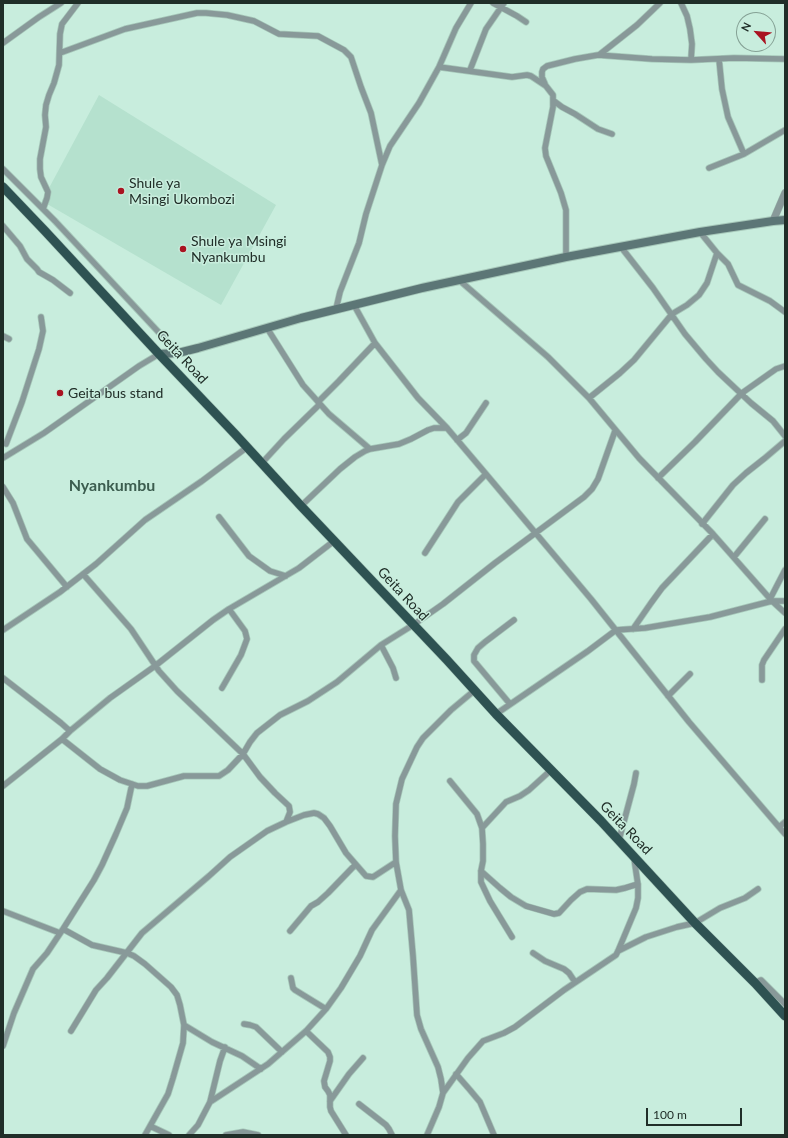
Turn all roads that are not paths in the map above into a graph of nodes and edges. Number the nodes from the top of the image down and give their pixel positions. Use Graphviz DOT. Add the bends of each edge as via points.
graph roads {
  1 [pos="61,3"];
  2 [pos="78,3"];
  3 [pos="471,3"];
  4 [pos="493,3"];
  5 [pos="660,3"];
  6 [pos="681,3"];
  7 [pos="502,5"];
  8 [pos="526,22"];
  9 [pos="3,43"];
  10 [pos="60,53"];
  11 [pos="598,55"];
  12 [pos="719,59"];
  13 [pos="785,59"];
  14 [pos="691,60"];
  15 [pos="439,67"];
  16 [pos="470,70"];
  17 [pos="546,86"];
  18 [pos="554,101"];
  19 [pos="785,130"];
  20 [pos="612,134"];
  21 [pos="744,154"];
  22 [pos="382,165"];
  23 [pos="709,168"];
  24 [pos="3,169"];
  25 [pos="3,187"];
  26 [pos="785,193"];
  27 [pos="43,209"];
  28 [pos="785,220"];
  29 [pos="773,221"];
  30 [pos="3,226"];
  31 [pos="700,232"];
  32 [pos="621,247"];
  33 [pos="717,253"];
  34 [pos="566,257"];
  35 [pos="459,280"];
  36 [pos="70,293"];
  37 [pos="354,306"];
  38 [pos="336,309"];
  39 [pos="785,312"];
  40 [pos="672,314"];
  41 [pos="41,317"];
  42 [pos="267,328"];
  43 [pos="375,343"];
  44 [pos="178,353"];
  45 [pos="159,354"];
  46 [pos="785,366"];
  47 [pos="742,393"];
  48 [pos="589,398"];
  49 [pos="319,403"];
  50 [pos="486,403"];
  51 [pos="447,428"];
  52 [pos="615,431"];
  53 [pos="785,436"];
  54 [pos="457,440"];
  55 [pos="785,441"];
  56 [pos="5,443"];
  57 [pos="246,448"];
  58 [pos="370,449"];
  59 [pos="13,452"];
  60 [pos="3,458"];
  61 [pos="262,464"];
  62 [pos="486,474"];
  63 [pos="658,478"];
  64 [pos="3,487"];
  65 [pos="300,506"];
  66 [pos="219,517"];
  67 [pos="765,519"];
  68 [pos="702,524"];
  69 [pos="535,533"];
  70 [pos="712,534"];
  71 [pos="334,541"];
  72 [pos="425,553"];
  73 [pos="734,557"];
  74 [pos="785,570"];
  75 [pos="83,574"];
  76 [pos="286,576"];
  77 [pos="67,587"];
  78 [pos="771,600"];
  79 [pos="785,601"];
  80 [pos="229,609"];
  81 [pos="785,613"];
  82 [pos="514,620"];
  83 [pos="413,625"];
  84 [pos="633,629"];
  85 [pos="785,629"];
  86 [pos="3,630"];
  87 [pos="616,630"];
  88 [pos="382,645"];
  89 [pos="155,666"];
  90 [pos="690,674"];
  91 [pos="3,678"];
  92 [pos="396,678"];
  93 [pos="762,680"];
  94 [pos="222,688"];
  95 [pos="475,690"];
  96 [pos="668,696"];
  97 [pos="510,704"];
  98 [pos="496,714"];
  99 [pos="70,731"];
  100 [pos="62,740"];
  101 [pos="244,754"];
  102 [pos="550,770"];
  103 [pos="636,773"];
  104 [pos="450,780"];
  105 [pos="132,784"];
  106 [pos="3,786"];
  107 [pos="286,822"];
  108 [pos="785,822"];
  109 [pos="779,827"];
  110 [pos="482,828"];
  111 [pos="785,834"];
  112 [pos="620,840"];
  113 [pos="634,856"];
  114 [pos="396,862"];
  115 [pos="355,865"];
  116 [pos="481,871"];
  117 [pos="638,884"];
  118 [pos="758,889"];
  119 [pos="402,890"];
  120 [pos="3,911"];
  121 [pos="695,923"];
  122 [pos="61,931"];
  123 [pos="290,931"];
  124 [pos="512,937"];
  125 [pos="618,951"];
  126 [pos="127,952"];
  127 [pos="533,953"];
  128 [pos="291,978"];
  129 [pos="575,982"];
  130 [pos="755,983"];
  131 [pos="785,1004"];
  132 [pos="326,1009"];
  133 [pos="785,1016"];
  134 [pos="244,1024"];
  135 [pos="184,1025"];
  136 [pos="70,1031"];
  137 [pos="306,1031"];
  138 [pos="3,1046"];
  139 [pos="225,1047"];
  140 [pos="282,1052"];
  141 [pos="363,1058"];
  142 [pos="261,1068"];
  143 [pos="456,1074"];
  144 [pos="442,1093"];
  145 [pos="330,1101"];
  146 [pos="210,1102"];
  147 [pos="359,1104"];
  148 [pos="150,1126"];
  149 [pos="145,1135"];
  150 [pos="169,1135"];
  151 [pos="189,1135"];
  152 [pos="226,1135"];
  153 [pos="258,1135"];
  154 [pos="346,1135"];
  155 [pos="392,1135"];
  156 [pos="427,1135"];
  157 [pos="494,1135"];
  1 -- 9 [label="street"];
  2 -- 10 [label="street" via="62,24"];
  3 -- 15 [label="street" via="456,28"];
  4 -- 7 [label="street"];
  5 -- 11 [label="street" via="637,25"];
  6 -- 14 [label="street" via="690,29"];
  7 -- 8 [label="street"];
  7 -- 16 [label="street" via="486,29"];
  10 -- 22 [label="street" via="125,29 197,13 226,15 254,21 279,34 318,36 344,50 350,57 372,113"];
  10 -- 27 [label="street" via="45,115 46,127 40,159 41,177 48,192"];
  11 -- 14 [label="street"];
  11 -- 17 [label="street" via="547,66 542,72"];
  12 -- 13 [label="street"];
  12 -- 14 [label="street"];
  12 -- 21 [label="street" via="728,117"];
  15 -- 16 [label="street"];
  15 -- 22 [label="street" via="390,146"];
  16 -- 17 [label="street" via="532,76"];
  17 -- 18 [label="street"];
  18 -- 20 [label="street" via="598,129"];
  18 -- 34 [label="street" via="545,148 566,210"];
  19 -- 21 [label="street"];
  21 -- 23 [label="street"];
  22 -- 38 [label="street"];
  24 -- 27 [label="street"];
  25 -- 45 [label="highway, Geita Road"];
  26 -- 29 [label="street"];
  27 -- 44 [label="street"];
  28 -- 29 [label="main road"];
  29 -- 31 [label="main road"];
  30 -- 36 [label="street" via="38,272"];
  31 -- 32 [label="main road"];
  31 -- 33 [label="street"];
  32 -- 34 [label="main road"];
  32 -- 40 [label="street"];
  33 -- 39 [label="street" via="728,264 738,285 770,301"];
  33 -- 40 [label="street" via="707,283 699,295"];
  34 -- 35 [label="main road"];
  35 -- 37 [label="main road"];
  35 -- 48 [label="street" via="548,357"];
  37 -- 38 [label="main road"];
  37 -- 43 [label="street"];
  38 -- 42 [label="main road"];
  40 -- 47 [label="street" via="706,359"];
  40 -- 48 [label="street" via="634,360"];
  41 -- 56 [label="street" via="43,331 39,350"];
  42 -- 44 [label="main road"];
  42 -- 49 [label="street" via="303,385"];
  43 -- 49 [label="street"];
  43 -- 51 [label="street" via="418,398"];
  44 -- 45 [label="main road"];
  45 -- 57 [label="highway, Geita Road"];
  45 -- 59 [label="street"];
  46 -- 47 [label="street" via="776,368"];
  47 -- 53 [label="street" via="773,421"];
  47 -- 63 [label="street"];
  48 -- 52 [label="street"];
  49 -- 58 [label="street"];
  49 -- 61 [label="street"];
  50 -- 54 [label="street" via="466,433"];
  51 -- 54 [label="street"];
  51 -- 58 [label="street" via="434,428 399,444"];
  52 -- 63 [label="street"];
  52 -- 69 [label="street" via="592,489"];
  54 -- 62 [label="street"];
  55 -- 68 [label="street" via="733,485"];
  56 -- 59 [label="street"];
  57 -- 61 [label="highway, Geita Road"];
  57 -- 75 [label="street" via="145,520"];
  58 -- 65 [label="street" via="349,462"];
  59 -- 60 [label="street"];
  61 -- 65 [label="highway, Geita Road"];
  62 -- 69 [label="street"];
  62 -- 72 [label="street" via="458,502"];
  63 -- 68 [label="street"];
  64 -- 77 [label="street" via="13,503 27,540"];
  65 -- 71 [label="highway, Geita Road"];
  66 -- 76 [label="street" via="249,556 270,571"];
  67 -- 73 [label="street"];
  68 -- 70 [label="street"];
  69 -- 83 [label="street"];
  69 -- 87 [label="street"];
  70 -- 73 [label="street"];
  70 -- 84 [label="street" via="662,588"];
  71 -- 76 [label="street"];
  71 -- 83 [label="highway, Geita Road"];
  73 -- 78 [label="street"];
  74 -- 78 [label="street"];
  75 -- 77 [label="street"];
  75 -- 89 [label="street" via="131,629"];
  76 -- 80 [label="street"];
  77 -- 86 [label="street"];
  78 -- 79 [label="street"];
  78 -- 81 [label="street"];
  78 -- 84 [label="street" via="710,617"];
  80 -- 89 [label="street"];
  80 -- 94 [label="street" via="247,639 242,655"];
  82 -- 97 [label="street" via="478,648 474,655 474,660"];
  83 -- 88 [label="street"];
  83 -- 95 [label="highway, Geita Road"];
  84 -- 87 [label="street"];
  85 -- 93 [label="street" via="764,660"];
  87 -- 96 [label="street"];
  87 -- 97 [label="street"];
  88 -- 92 [label="street"];
  88 -- 101 [label="street" via="337,682 280,715 257,733"];
  89 -- 99 [label="street"];
  89 -- 101 [label="street"];
  90 -- 96 [label="street"];
  91 -- 99 [label="street"];
  95 -- 98 [label="highway, Geita Road"];
  95 -- 114 [label="street" via="423,738 409,763 396,804"];
  96 -- 109 [label="street"];
  97 -- 98 [label="street"];
  98 -- 102 [label="highway, Geita Road"];
  99 -- 100 [label="street"];
  100 -- 105 [label="street" via="100,769"];
  100 -- 106 [label="street"];
  101 -- 105 [label="street" via="219,776 184,776 147,786"];
  101 -- 107 [label="street" via="260,777 290,808"];
  102 -- 110 [label="street" via="529,790 506,802"];
  102 -- 112 [label="highway, Geita Road"];
  103 -- 112 [label="street"];
  104 -- 110 [label="street" via="477,814"];
  105 -- 122 [label="street" via="127,808 105,859"];
  107 -- 115 [label="street" via="304,815 318,814 330,826"];
  107 -- 126 [label="street" via="267,831 230,857 142,933"];
  108 -- 109 [label="street"];
  109 -- 111 [label="street"];
  110 -- 116 [label="street"];
  112 -- 113 [label="highway, Geita Road"];
  113 -- 117 [label="street"];
  113 -- 121 [label="highway, Geita Road"];
  114 -- 115 [label="street" via="373,877 366,876"];
  114 -- 119 [label="street"];
  115 -- 123 [label="street" via="328,894 311,906"];
  116 -- 117 [label="street" via="521,903 554,914 559,913 580,892 587,889 616,890"];
  116 -- 124 [label="street" via="480,878 484,890"];
  117 -- 125 [label="street" via="636,908"];
  118 -- 121 [label="street"];
  119 -- 132 [label="street" via="372,930 360,956"];
  119 -- 144 [label="street" via="409,910 417,1015 438,1067"];
  120 -- 122 [label="street"];
  121 -- 125 [label="street" via="646,937"];
  121 -- 130 [label="highway, Geita Road"];
  122 -- 126 [label="street" via="92,945"];
  122 -- 138 [label="street" via="28,978"];
  125 -- 129 [label="street" via="611,959"];
  126 -- 135 [label="street" via="171,987 177,995"];
  126 -- 136 [label="street" via="96,990"];
  127 -- 129 [label="street" via="564,969"];
  128 -- 132 [label="street" via="295,990"];
  129 -- 143 [label="street" via="515,1027 483,1041"];
  130 -- 131 [label="street" via="761,980"];
  130 -- 133 [label="highway, Geita Road"];
  132 -- 137 [label="street"];
  134 -- 140 [label="street" via="256,1027"];
  135 -- 139 [label="street"];
  135 -- 148 [label="street" via="183,1043 172,1083"];
  137 -- 140 [label="street"];
  137 -- 145 [label="street" via="330,1057 324,1081"];
  139 -- 142 [label="street"];
  139 -- 146 [label="street"];
  140 -- 142 [label="street"];
  141 -- 145 [label="street"];
  142 -- 146 [label="street"];
  143 -- 144 [label="street"];
  143 -- 157 [label="street" via="480,1102"];
  144 -- 156 [label="street"];
  145 -- 154 [label="street" via="331,1111"];
  146 -- 151 [label="street" via="198,1125"];
  147 -- 155 [label="street" via="386,1126"];
  148 -- 149 [label="street"];
  148 -- 150 [label="street"];
  152 -- 153 [label="street" via="243,1132"];
}
